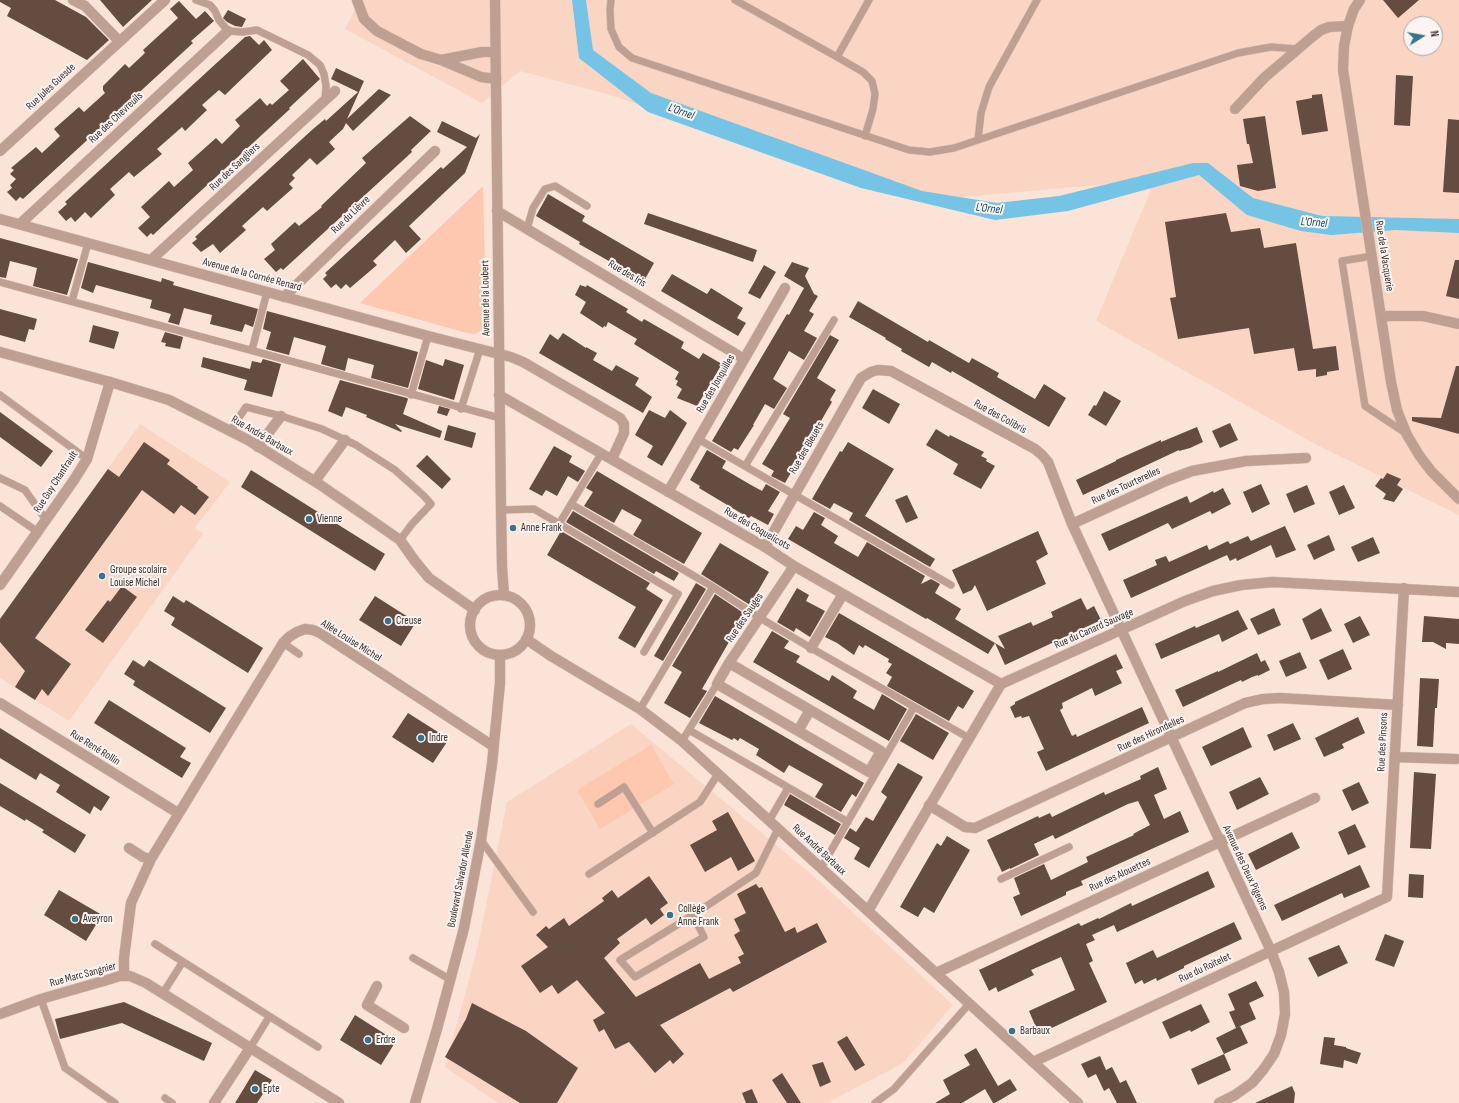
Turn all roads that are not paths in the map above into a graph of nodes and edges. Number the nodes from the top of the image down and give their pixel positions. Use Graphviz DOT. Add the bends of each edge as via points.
graph roads {
  1 [pos="73,0"];
  2 [pos="165,0"];
  3 [pos="196,0"];
  4 [pos="357,0"];
  5 [pos="495,0"];
  6 [pos="612,0"];
  7 [pos="735,0"];
  8 [pos="869,0"];
  9 [pos="1037,0"];
  10 [pos="1360,0"];
  11 [pos="1348,26"];
  12 [pos="228,31"];
  13 [pos="119,42"];
  14 [pos="1296,49"];
  15 [pos="495,52"];
  16 [pos="837,57"];
  17 [pos="441,60"];
  18 [pos="496,80"];
  19 [pos="334,91"];
  20 [pos="325,100"];
  21 [pos="1235,109"];
  22 [pos="865,136"];
  23 [pos="978,140"];
  24 [pos="0,151"];
  25 [pos="435,151"];
  26 [pos="587,206"];
  27 [pos="497,211"];
  28 [pos="0,219"];
  29 [pos="20,224"];
  30 [pos="527,229"];
  31 [pos="88,243"];
  32 [pos="1372,256"];
  33 [pos="151,260"];
  34 [pos="0,282"];
  35 [pos="785,288"];
  36 [pos="267,292"];
  37 [pos="284,297"];
  38 [pos="72,301"];
  39 [pos="1382,316"];
  40 [pos="834,320"];
  41 [pos="1459,324"];
  42 [pos="428,336"];
  43 [pos="480,349"];
  44 [pos="252,350"];
  45 [pos="0,352"];
  46 [pos="499,353"];
  47 [pos="744,359"];
  48 [pos="878,370"];
  49 [pos="110,382"];
  50 [pos="0,395"];
  51 [pos="411,395"];
  52 [pos="500,396"];
  53 [pos="461,409"];
  54 [pos="281,416"];
  55 [pos="500,418"];
  56 [pos="230,431"];
  57 [pos="1407,435"];
  58 [pos="698,439"];
  59 [pos="344,440"];
  60 [pos="258,447"];
  61 [pos="601,454"];
  62 [pos="1306,458"];
  63 [pos="87,459"];
  64 [pos="612,459"];
  65 [pos="745,466"];
  66 [pos="0,478"];
  67 [pos="315,481"];
  68 [pos="668,492"];
  69 [pos="794,495"];
  70 [pos="1459,499"];
  71 [pos="571,504"];
  72 [pos="0,506"];
  73 [pos="501,510"];
  74 [pos="46,520"];
  75 [pos="559,524"];
  76 [pos="1072,524"];
  77 [pos="38,532"];
  78 [pos="400,540"];
  79 [pos="765,547"];
  80 [pos="794,566"];
  81 [pos="0,585"];
  82 [pos="951,585"];
  83 [pos="713,586"];
  84 [pos="1404,588"];
  85 [pos="1459,592"];
  86 [pos="842,594"];
  87 [pos="504,595"];
  88 [pos="474,610"];
  89 [pos="760,618"];
  90 [pos="1121,630"];
  91 [pos="526,639"];
  92 [pos="284,643"];
  93 [pos="811,648"];
  94 [pos="644,652"];
  95 [pos="299,654"];
  96 [pos="500,655"];
  97 [pos="729,663"];
  98 [pos="717,684"];
  99 [pos="1001,684"];
  100 [pos="0,703"];
  101 [pos="1398,705"];
  102 [pos="914,707"];
  103 [pos="640,709"];
  104 [pos="810,710"];
  105 [pos="689,730"];
  106 [pos="798,731"];
  107 [pos="969,738"];
  108 [pos="1171,738"];
  109 [pos="682,741"];
  110 [pos="493,746"];
  111 [pos="1395,758"];
  112 [pos="1456,759"];
  113 [pos="718,774"];
  114 [pos="788,788"];
  115 [pos="1315,798"];
  116 [pos="598,804"];
  117 [pos="929,805"];
  118 [pos="178,813"];
  119 [pos="769,821"];
  120 [pos="848,822"];
  121 [pos="778,829"];
  122 [pos="653,832"];
  123 [pos="481,840"];
  124 [pos="1220,842"];
  125 [pos="1069,847"];
  126 [pos="129,848"];
  127 [pos="151,859"];
  128 [pos="821,868"];
  129 [pos="589,874"];
  130 [pos="1001,879"];
  131 [pos="1387,897"];
  132 [pos="868,911"];
  133 [pos="533,912"];
  134 [pos="693,915"];
  135 [pos="154,944"];
  136 [pos="1271,951"];
  137 [pos="413,958"];
  138 [pos="182,963"];
  139 [pos="936,973"];
  140 [pos="124,976"];
  141 [pos="451,980"];
  142 [pos="377,986"];
  143 [pos="163,993"];
  144 [pos="41,999"];
  145 [pos="969,1004"];
  146 [pos="0,1014"];
  147 [pos="269,1017"];
  148 [pos="404,1028"];
  149 [pos="318,1047"];
  150 [pos="250,1048"];
  151 [pos="1033,1062"];
  152 [pos="165,1098"];
  153 [pos="115,1103"];
  154 [pos="172,1103"];
  155 [pos="214,1103"];
  156 [pos="338,1103"];
  157 [pos="415,1103"];
  158 [pos="875,1103"];
  159 [pos="1078,1103"];
  160 [pos="1219,1103"];
  1 -- 13 [label="street" via="84,6"];
  2 -- 13 [label="street, Rue Jules Guesde"];
  3 -- 12 [label="lane" via="210,5"];
  4 -- 17 [label="street" via="364,19 377,32 421,54"];
  5 -- 15 [label="street, Avenue de la Loubert"];
  6 -- 22 [label="lane" via="611,29 619,46 632,58"];
  7 -- 16 [label="lane"];
  8 -- 16 [label="lane"];
  9 -- 23 [label="lane" via="989,87 981,113"];
  10 -- 11 [label="street, Rue de la Vacquerie"];
  11 -- 14 [label="street" via="1321,30"];
  11 -- 32 [label="street, Rue de la Vacquerie" via="1343,70"];
  12 -- 20 [label="lane" via="257,30 308,55 320,65 324,74"];
  12 -- 29 [label="street, Rue des Chevreuils"];
  13 -- 24 [label="street, Rue Jules Guesde"];
  14 -- 21 [label="street"];
  14 -- 23 [label="lane" via="1255,49 1238,53"];
  15 -- 17 [label="street"];
  15 -- 18 [label="street, Avenue de la Loubert"];
  16 -- 22 [label="lane" via="863,72 872,81 875,94"];
  17 -- 18 [label="street" via="481,77"];
  18 -- 27 [label="street, Avenue de la Loubert"];
  19 -- 20 [label="street, Rue des Sangliers"];
  20 -- 33 [label="street, Rue des Sangliers"];
  22 -- 23 [label="lane" via="909,150 930,152"];
  25 -- 37 [label="street, Rue du Lièvre"];
  26 -- 30 [label="lane" via="555,186 545,189 533,208"];
  27 -- 30 [label="street, Rue des Iris"];
  27 -- 46 [label="street, Avenue de la Loubert"];
  28 -- 29 [label="street, Avenue de la Cornée Renard"];
  29 -- 31 [label="street, Avenue de la Cornée Renard"];
  30 -- 47 [label="street, Rue des Iris"];
  31 -- 33 [label="street, Avenue de la Cornée Renard"];
  31 -- 38 [label="lane"];
  32 -- 39 [label="street, Rue de la Vacquerie"];
  32 -- 57 [label="lane" via="1342,261 1365,406"];
  33 -- 36 [label="street, Avenue de la Cornée Renard"];
  34 -- 38 [label="lane"];
  35 -- 47 [label="street, Rue des Jonquilles"];
  36 -- 37 [label="street, Avenue de la Cornée Renard"];
  36 -- 44 [label="lane"];
  37 -- 42 [label="street, Avenue de la Cornée Renard"];
  38 -- 44 [label="lane"];
  39 -- 41 [label="street" via="1423,316"];
  39 -- 57 [label="street, Rue de la Vacquerie" via="1391,382 1397,410"];
  40 -- 65 [label="lane"];
  42 -- 43 [label="street, Avenue de la Cornée Renard"];
  42 -- 51 [label="lane"];
  43 -- 46 [label="street, Avenue de la Cornée Renard"];
  43 -- 53 [label="lane"];
  44 -- 51 [label="lane"];
  45 -- 49 [label="street, Rue André Barbaux"];
  46 -- 52 [label="street, Avenue de la Loubert"];
  46 -- 64 [label="street, Avenue de la Cornée Renard" via="523,362 620,418 624,424 624,433"];
  47 -- 58 [label="street, Rue des Jonquilles"];
  48 -- 69 [label="street, Rue des Bleuets" via="861,378"];
  48 -- 76 [label="street, Rue des Colibris" via="891,371 1035,449 1048,462"];
  49 -- 56 [label="street, Rue André Barbaux" via="170,400"];
  49 -- 63 [label="street, Rue Guy Chanfrault"];
  50 -- 63 [label="lane"];
  51 -- 53 [label="lane"];
  52 -- 55 [label="street, Avenue de la Loubert"];
  52 -- 61 [label="street, Rue des Coquelicots"];
  53 -- 55 [label="lane"];
  54 -- 56 [label="lane" via="246,407"];
  54 -- 59 [label="lane" via="322,429"];
  54 -- 60 [label="street"];
  55 -- 73 [label="street, Avenue de la Loubert"];
  56 -- 60 [label="street, Rue André Barbaux"];
  57 -- 70 [label="street, Rue de la Vacquerie" via="1431,471"];
  58 -- 65 [label="lane"];
  58 -- 68 [label="street, Rue des Jonquilles"];
  59 -- 67 [label="street"];
  59 -- 78 [label="lane" via="395,470 431,504"];
  60 -- 67 [label="street, Rue André Barbaux"];
  61 -- 64 [label="street, Rue des Coquelicots"];
  61 -- 71 [label="lane"];
  62 -- 76 [label="street, Rue des Tourterelles" via="1246,461 1192,471"];
  63 -- 74 [label="street, Rue Guy Chanfrault"];
  64 -- 68 [label="street, Rue des Coquelicots"];
  65 -- 69 [label="lane"];
  66 -- 74 [label="lane" via="24,490"];
  67 -- 78 [label="street, Rue André Barbaux"];
  68 -- 79 [label="street, Rue des Coquelicots"];
  69 -- 79 [label="street, Rue des Bleuets"];
  69 -- 82 [label="lane"];
  71 -- 75 [label="lane"];
  71 -- 83 [label="lane"];
  72 -- 77 [label="lane"];
  73 -- 75 [label="lane" via="534,509"];
  73 -- 87 [label="street, Avenue de la Loubert"];
  74 -- 77 [label="street, Rue Guy Chanfrault"];
  75 -- 94 [label="lane" via="678,594"];
  76 -- 90 [label="street"];
  77 -- 81 [label="street, Rue Guy Chanfrault"];
  78 -- 88 [label="street, Rue André Barbaux" via="429,578"];
  79 -- 80 [label="street, Rue des Coquelicots"];
  80 -- 86 [label="street, Rue des Coquelicots"];
  80 -- 89 [label="street, Rue des Sauges"];
  83 -- 89 [label="lane"];
  83 -- 103 [label="lane"];
  84 -- 85 [label="street, Rue du Canard Sauvage"];
  84 -- 90 [label="street, Rue du Canard Sauvage" via="1273,582 1241,585 1185,601"];
  84 -- 101 [label="street, Rue des Pinsons"];
  86 -- 93 [label="street"];
  86 -- 99 [label="street, Rue des Coquelicots"];
  87 -- 88 [label="street" via="487,598"];
  87 -- 91 [label="street" via="519,602 528,615 530,623"];
  88 -- 96 [label="street" via="471,619 474,640 481,648"];
  89 -- 93 [label="lane"];
  89 -- 97 [label="street, Rue des Sauges"];
  90 -- 99 [label="street, Rue du Canard Sauvage"];
  90 -- 108 [label="street, Avenue des Deux Pigeons"];
  91 -- 96 [label="street" via="520,647"];
  91 -- 103 [label="street, Rue André Barbaux"];
  92 -- 95 [label="lane"];
  92 -- 110 [label="street, Allée Louise Michel" via="289,637 305,629 320,633"];
  92 -- 118 [label="street, Allée Louise Michel"];
  93 -- 102 [label="lane"];
  96 -- 110 [label="street, Boulevard Salvador Allende" via="500,682"];
  97 -- 98 [label="street, Rue des Sauges"];
  97 -- 104 [label="street"];
  98 -- 105 [label="lane"];
  98 -- 106 [label="street"];
  99 -- 107 [label="street"];
  100 -- 118 [label="street, Rue René Rollin"];
  101 -- 108 [label="street, Rue des Hirondelles" via="1262,698 1245,703"];
  101 -- 111 [label="street, Rue des Pinsons"];
  102 -- 107 [label="lane"];
  102 -- 120 [label="lane"];
  103 -- 109 [label="street, Rue André Barbaux"];
  104 -- 106 [label="street"];
  104 -- 106 [label="street" via="881,751 869,772"];
  105 -- 109 [label="lane"];
  105 -- 114 [label="lane"];
  107 -- 117 [label="street"];
  108 -- 117 [label="street, Rue des Hirondelles" via="975,828 965,827"];
  108 -- 124 [label="street, Avenue des Deux Pigeons"];
  109 -- 113 [label="street, Rue André Barbaux"];
  110 -- 123 [label="street, Boulevard Salvador Allende"];
  111 -- 112 [label="street"];
  111 -- 131 [label="street, Rue des Pinsons"];
  113 -- 119 [label="street, Rue André Barbaux"];
  113 -- 122 [label="lane" via="700,802"];
  114 -- 119 [label="lane"];
  114 -- 120 [label="lane"];
  115 -- 124 [label="street, Rue des Alouettes"];
  116 -- 122 [label="lane" via="624,787"];
  117 -- 132 [label="street"];
  118 -- 127 [label="street, Allée Louise Michel"];
  119 -- 121 [label="street, Rue André Barbaux"];
  120 -- 128 [label="lane"];
  121 -- 128 [label="street, Rue André Barbaux"];
  121 -- 134 [label="lane" via="756,873"];
  122 -- 129 [label="lane"];
  123 -- 133 [label="lane"];
  123 -- 141 [label="street, Boulevard Salvador Allende"];
  124 -- 136 [label="street, Avenue des Deux Pigeons"];
  124 -- 139 [label="street, Rue des Alouettes"];
  125 -- 130 [label="lane"];
  126 -- 127 [label="street"];
  127 -- 140 [label="street, Allée Louise Michel" via="131,903"];
  128 -- 132 [label="street, Rue André Barbaux"];
  131 -- 136 [label="street, Rue du Roitelet"];
  132 -- 139 [label="street, Rue André Barbaux"];
  134 -- 134 [label="lane" via="654,940 620,960 635,977 704,937"];
  135 -- 138 [label="lane"];
  136 -- 151 [label="street, Rue du Roitelet"];
  136 -- 160 [label="street, Avenue des Deux Pigeons" via="1284,992 1285,1014 1281,1036 1274,1054 1256,1079"];
  137 -- 141 [label="lane"];
  138 -- 143 [label="lane"];
  138 -- 147 [label="lane"];
  139 -- 145 [label="street, Rue André Barbaux"];
  140 -- 143 [label="street, Rue Marc Sangnier" via="138,978"];
  140 -- 144 [label="street, Rue Marc Sangnier"];
  141 -- 157 [label="street, Boulevard Salvador Allende"];
  142 -- 148 [label="street" via="367,1005"];
  143 -- 150 [label="street, Rue Marc Sangnier"];
  144 -- 146 [label="street, Rue Marc Sangnier"];
  144 -- 153 [label="lane" via="65,1068"];
  145 -- 151 [label="street, Rue André Barbaux"];
  145 -- 158 [label="lane" via="894,1089"];
  147 -- 149 [label="lane"];
  147 -- 150 [label="lane"];
  150 -- 155 [label="street"];
  150 -- 156 [label="street, Rue Marc Sangnier"];
  151 -- 159 [label="street, Rue André Barbaux"];
  152 -- 154 [label="lane"];
}
